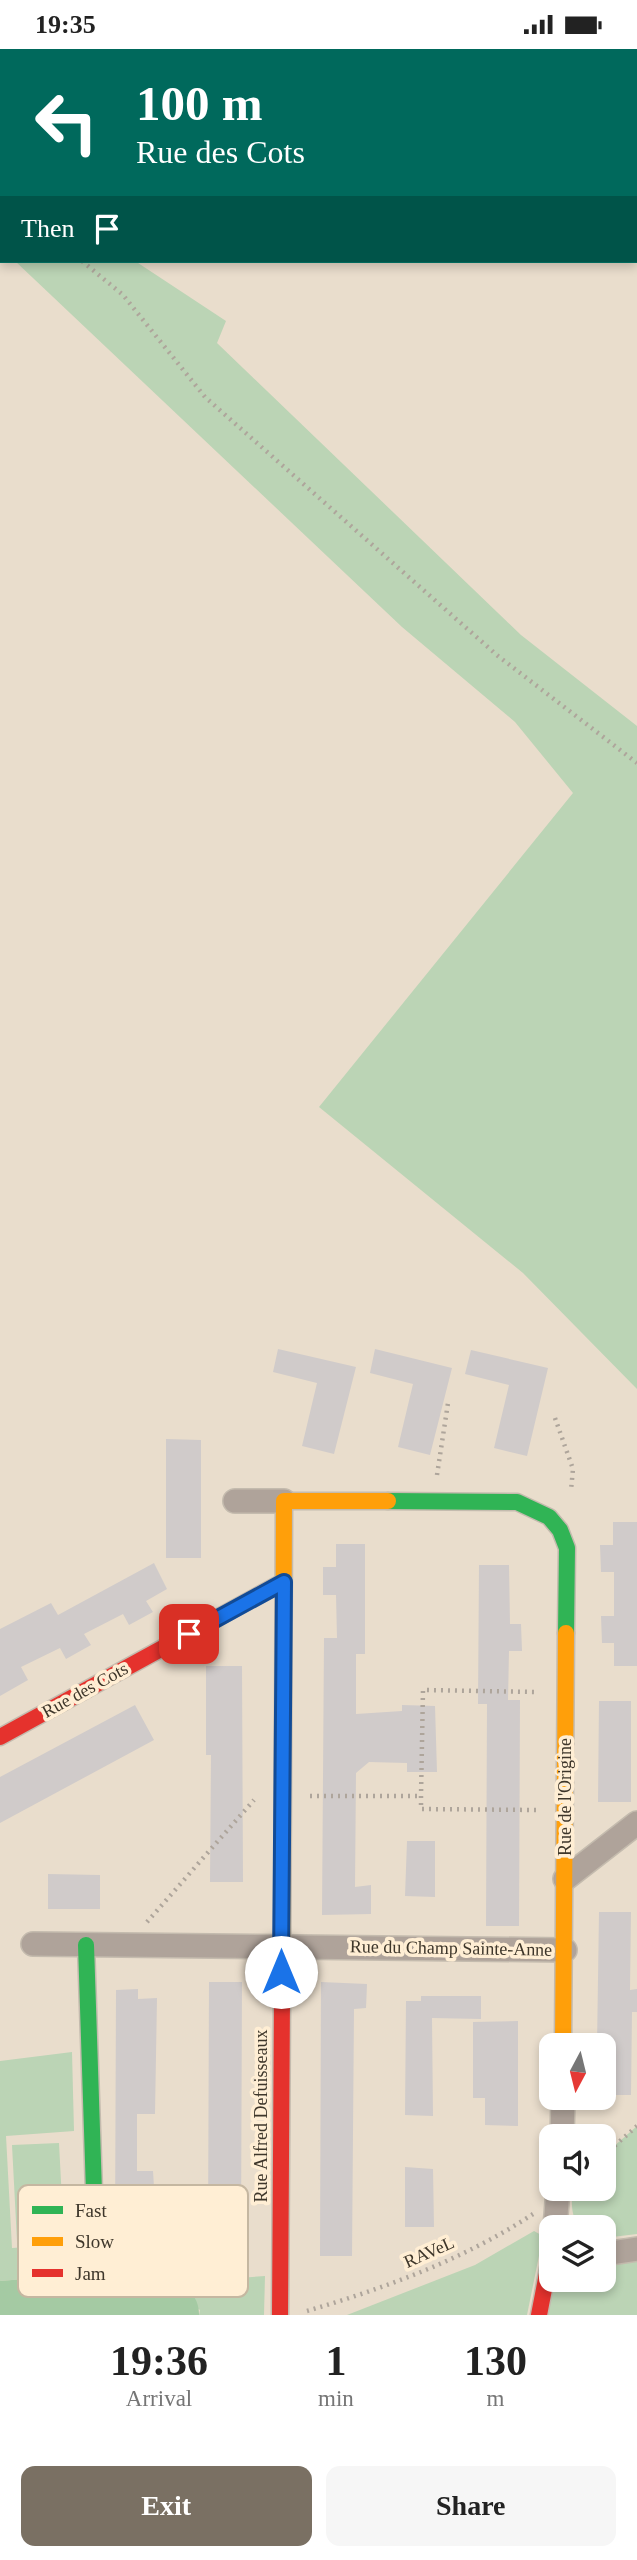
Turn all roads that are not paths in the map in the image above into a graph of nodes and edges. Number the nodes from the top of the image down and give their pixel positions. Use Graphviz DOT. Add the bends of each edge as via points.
graph roads {
  1 [pos="284,1500"];
  2 [pos="235,1501"];
  3 [pos="284,1582"];
  4 [pos="0,1737"];
  5 [pos="637,1823"];
  6 [pos="565,1879"];
  7 [pos="33,1944"];
  8 [pos="86,1945"];
  9 [pos="281,1947"];
  10 [pos="565,1949"];
  11 [pos="563,2033"];
  12 [pos="94,2185"];
  13 [pos="637,2249"];
  14 [pos="616,2252"];
  15 [pos="544,2292"];
  16 [pos="280,2315"];
  17 [pos="539,2315"];
  1 -- 2 [label="street"];
  1 -- 3 [label="street"];
  1 -- 6 [label="street, Rue de l'Origine" via="517,1502 540,1510 556,1524 567,1548"];
  3 -- 4 [label="street, Rue des Cots"];
  3 -- 9 [label="street, Rue Alfred Defuisseaux"];
  5 -- 6 [label="street"];
  6 -- 10 [label="street, Rue de l'Origine"];
  7 -- 8 [label="street, Rue du Champ Sainte-Anne"];
  8 -- 9 [label="street, Rue du Champ Sainte-Anne"];
  8 -- 12 [label="street"];
  9 -- 10 [label="street, Rue du Champ Sainte-Anne"];
  9 -- 16 [label="street, Rue Alfred Defuisseaux"];
  10 -- 11 [label="street, Rue de l'Origine"];
  13 -- 14 [label="street"];
  15 -- 17 [label="street"];
}
